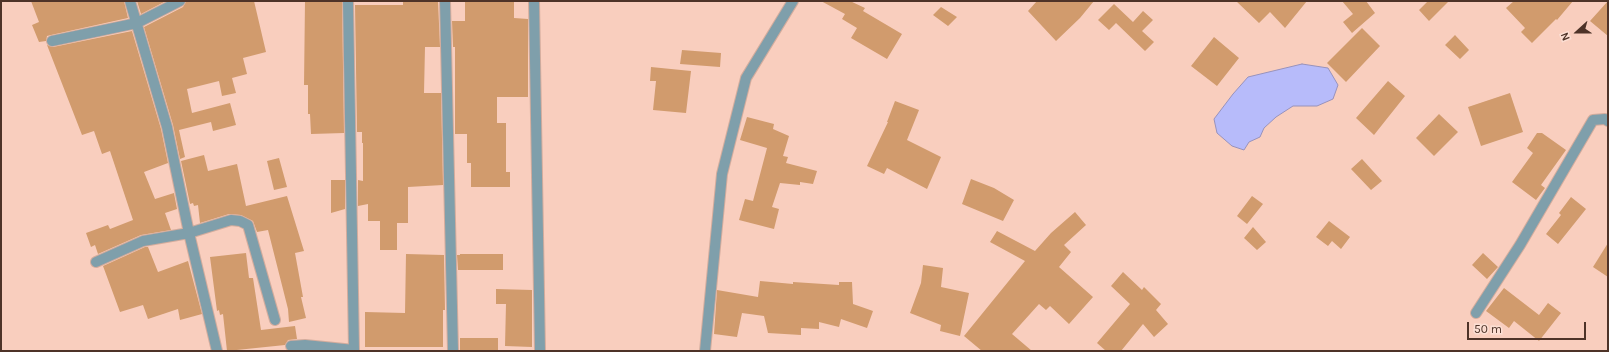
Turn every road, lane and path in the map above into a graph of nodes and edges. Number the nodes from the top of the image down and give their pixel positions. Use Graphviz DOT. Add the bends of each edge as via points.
graph roads {
  1 [pos="130,1"];
  2 [pos="180,1"];
  3 [pos="348,1"];
  4 [pos="445,1"];
  5 [pos="534,1"];
  6 [pos="793,1"];
  7 [pos="137,23"];
  8 [pos="52,41"];
  9 [pos="1608,121"];
  10 [pos="189,233"];
  11 [pos="96,262"];
  12 [pos="1476,313"];
  13 [pos="275,320"];
  14 [pos="291,346"];
  15 [pos="217,351"];
  16 [pos="356,351"];
  17 [pos="453,351"];
  18 [pos="540,351"];
  19 [pos="705,351"];
  1 -- 7 [label="street"];
  2 -- 7 [label="street"];
  3 -- 16 [label="street"];
  4 -- 17 [label="street"];
  5 -- 18 [label="street"];
  6 -- 19 [label="street" via="746,78 722,174"];
  7 -- 8 [label="street"];
  7 -- 10 [label="street" via="167,127"];
  9 -- 12 [label="street" via="1593,120 1520,245"];
  10 -- 11 [label="street" via="143,242"];
  10 -- 13 [label="street" via="231,220 248,224"];
  10 -- 15 [label="street"];
  14 -- 16 [label="street" via="305,345"];
}
